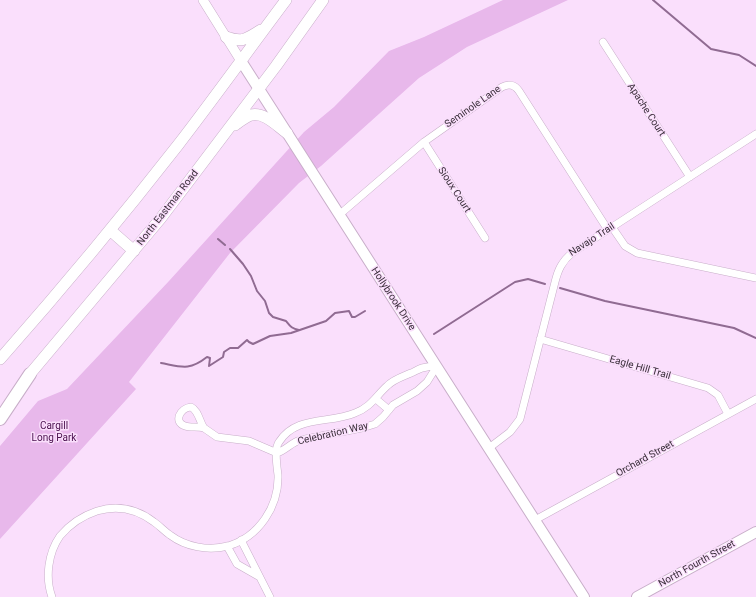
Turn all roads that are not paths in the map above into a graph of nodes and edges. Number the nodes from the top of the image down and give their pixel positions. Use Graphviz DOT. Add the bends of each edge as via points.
graph roads {
  1 [pos="203,0"];
  2 [pos="286,0"];
  3 [pos="323,0"];
  4 [pos="267,26"];
  5 [pos="226,37"];
  6 [pos="603,42"];
  7 [pos="241,61"];
  8 [pos="258,89"];
  9 [pos="229,128"];
  10 [pos="287,133"];
  11 [pos="756,134"];
  12 [pos="424,142"];
  13 [pos="690,177"];
  14 [pos="339,215"];
  15 [pos="610,228"];
  16 [pos="110,230"];
  17 [pos="485,238"];
  18 [pos="134,251"];
  19 [pos="756,278"];
  20 [pos="540,339"];
  21 [pos="0,359"];
  22 [pos="436,366"];
  23 [pos="30,374"];
  24 [pos="376,399"];
  25 [pos="756,399"];
  26 [pos="0,406"];
  27 [pos="389,410"];
  28 [pos="728,414"];
  29 [pos="338,418"];
  30 [pos="0,419"];
  31 [pos="204,428"];
  32 [pos="340,432"];
  33 [pos="489,448"];
  34 [pos="277,453"];
  35 [pos="535,520"];
  36 [pos="756,532"];
  37 [pos="241,540"];
  38 [pos="227,546"];
  39 [pos="260,577"];
  40 [pos="52,597"];
  41 [pos="270,597"];
  42 [pos="584,597"];
  43 [pos="637,597"];
  1 -- 5 [label="street, Hollybrook Drive"];
  2 -- 4 [label="main road"];
  3 -- 8 [label="main road, North Eastman Road"];
  4 -- 5 [label="main road" via="244,40 236,41"];
  4 -- 7 [label="main road"];
  5 -- 7 [label="street, Hollybrook Drive"];
  6 -- 13 [label="street, Apache Court"];
  7 -- 8 [label="main road, Hollybrook Drive"];
  7 -- 16 [label="main road"];
  8 -- 9 [label="main road, North Eastman Road"];
  8 -- 10 [label="main road, Hollybrook Drive"];
  9 -- 10 [label="main road" via="246,117 255,115 265,117"];
  9 -- 18 [label="main road, North Eastman Road"];
  10 -- 14 [label="main road, Hollybrook Drive"];
  11 -- 13 [label="street, Navajo Trail"];
  12 -- 14 [label="street, Seminole Lane"];
  12 -- 15 [label="street, Seminole Lane" via="504,86 514,86"];
  12 -- 17 [label="street, Sioux Court"];
  13 -- 15 [label="street, Navajo Trail"];
  14 -- 22 [label="main road, Hollybrook Drive"];
  15 -- 19 [label="street, Seminole Lane" via="625,246 637,254"];
  15 -- 20 [label="street, Navajo Trail" via="562,262"];
  16 -- 18 [label="main road"];
  16 -- 21 [label="main road"];
  18 -- 23 [label="main road, North Eastman Road"];
  20 -- 28 [label="street, Eagle Hill Trail" via="708,388 718,395"];
  20 -- 33 [label="street, Navajo Trail" via="520,419 510,432"];
  22 -- 24 [label="street, Celebration Way" via="421,368 393,381"];
  22 -- 27 [label="street, Celebration Way" via="427,382"];
  22 -- 33 [label="main road, Hollybrook Drive"];
  23 -- 26 [label="highway, North Eastman Road"];
  23 -- 30 [label="highway"];
  24 -- 27 [label="street"];
  24 -- 29 [label="street, Celebration Way" via="360,411"];
  25 -- 28 [label="street, Orchard Street"];
  27 -- 32 [label="street, Celebration Way" via="372,426"];
  28 -- 35 [label="street, Orchard Street"];
  29 -- 32 [label="street"];
  29 -- 34 [label="street, Celebration Way" via="294,427 277,444"];
  31 -- 34 [label="street" via="218,437 249,441"];
  32 -- 34 [label="street, Celebration Way" via="300,440 291,444 285,451"];
  33 -- 35 [label="main road, Hollybrook Drive"];
  34 -- 37 [label="street, Celebration Way" via="277,487 272,506 260,526"];
  35 -- 42 [label="main road, Hollybrook Drive"];
  36 -- 43 [label="main road, North Fourth Street"];
  37 -- 38 [label="street, Celebration Way"];
  37 -- 39 [label="street"];
  38 -- 39 [label="street" via="237,564"];
  38 -- 40 [label="street, Celebration Way" via="210,548 187,544 146,516 129,509 93,512 69,526 54,548 48,574"];
  39 -- 41 [label="street"];
}
